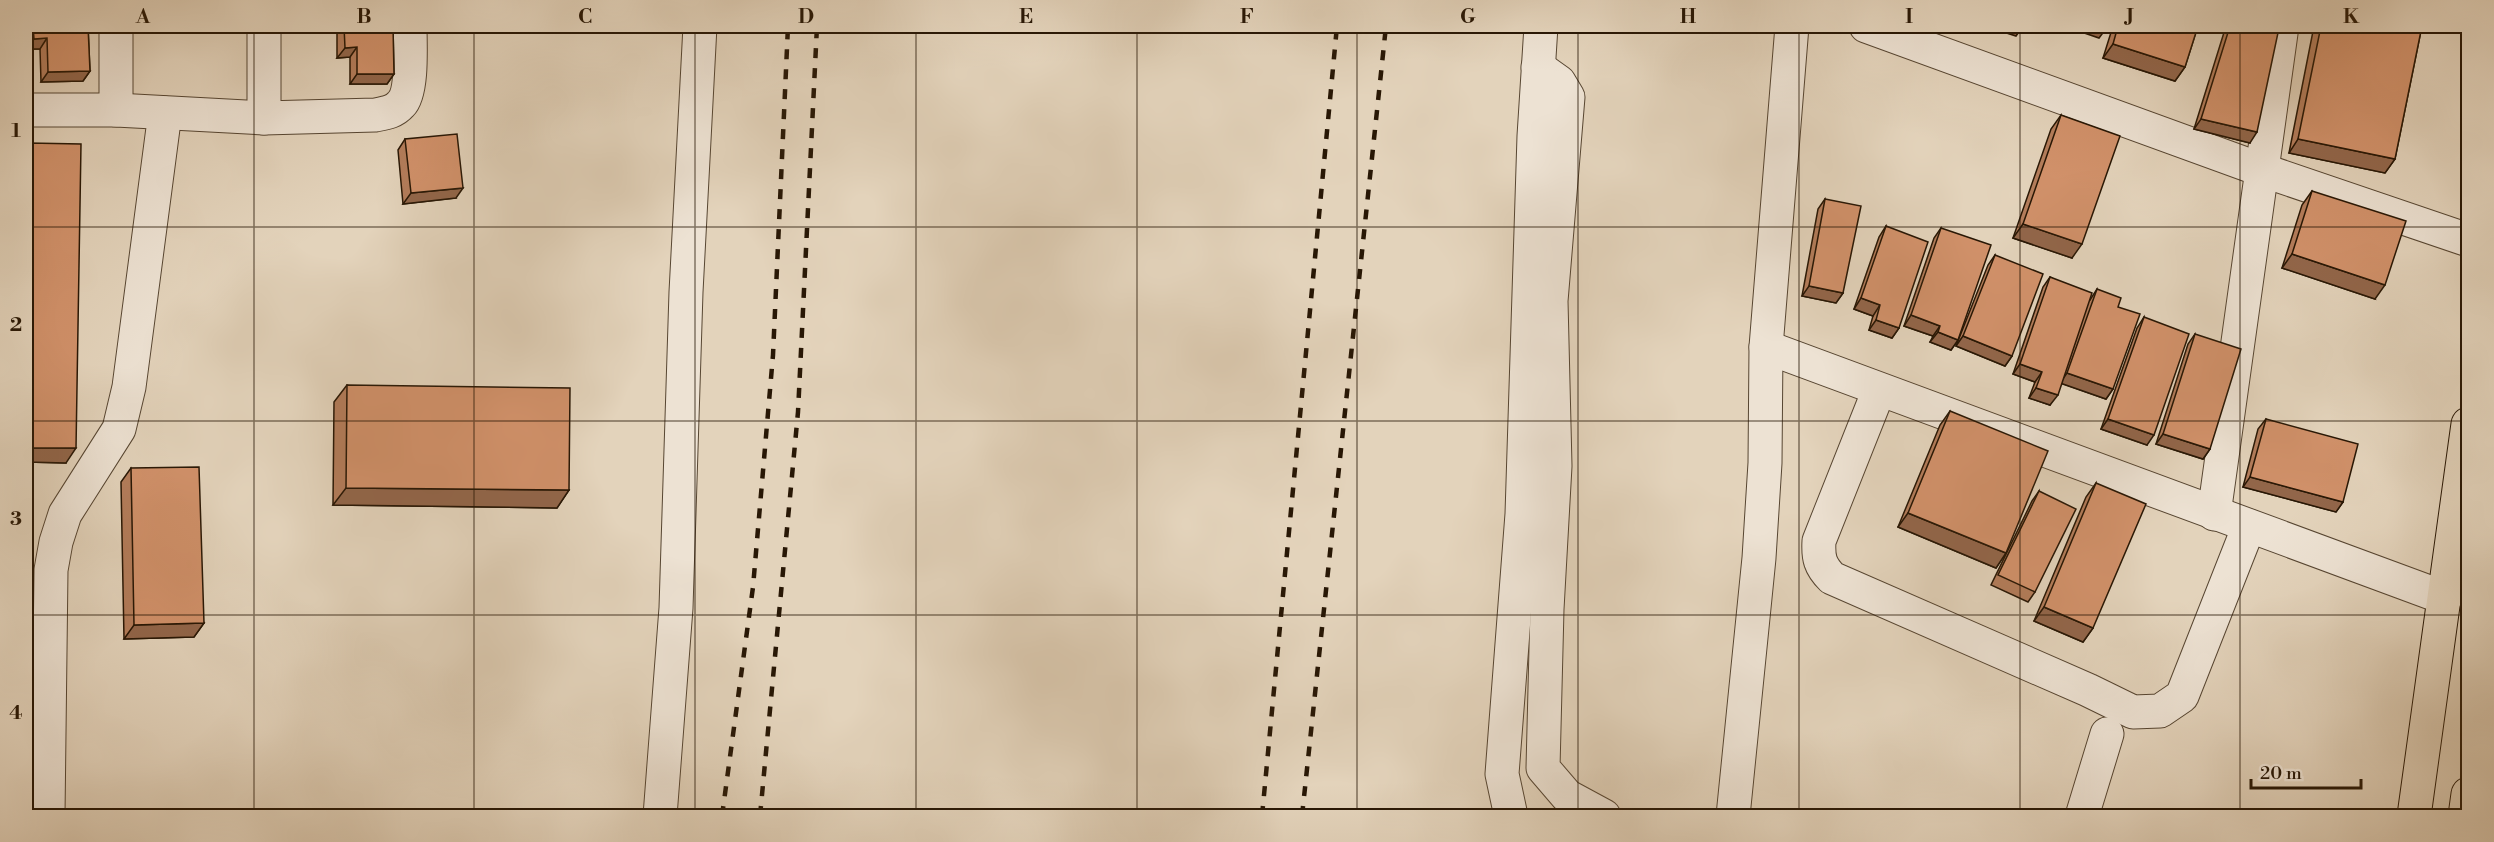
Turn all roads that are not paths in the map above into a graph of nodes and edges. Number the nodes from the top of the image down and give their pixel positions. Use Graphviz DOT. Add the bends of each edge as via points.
graph roads {
  1 [pos="116,26"];
  2 [pos="264,26"];
  3 [pos="410,26"];
  4 [pos="700,26"];
  5 [pos="1540,26"];
  6 [pos="1792,26"];
  7 [pos="1866,26"];
  8 [pos="2282,26"];
  9 [pos="1538,68"];
  10 [pos="26,110"];
  11 [pos="116,110"];
  12 [pos="165,113"];
  13 [pos="264,118"];
  14 [pos="2262,170"];
  15 [pos="2469,240"];
  16 [pos="1766,347"];
  17 [pos="1879,390"];
  18 [pos="2469,424"];
  19 [pos="2214,514"];
  20 [pos="2249,526"];
  21 [pos="2445,598"];
  22 [pos="2107,734"];
  23 [pos="2469,794"];
  24 [pos="40,806"];
  25 [pos="660,816"];
  26 [pos="1511,816"];
  27 [pos="1604,816"];
  28 [pos="1733,816"];
  29 [pos="2082,816"];
  30 [pos="2414,816"];
  31 [pos="2465,816"];
  1 -- 11 [label="street"];
  2 -- 13 [label="street"];
  3 -- 13 [label="street" via="408,86 403,103 391,112"];
  4 -- 25 [label="street" via="686,292 676,608"];
  5 -- 9 [label="street"];
  6 -- 16 [label="street"];
  7 -- 14 [label="street"];
  8 -- 14 [label="street"];
  9 -- 26 [label="street" via="1522,514 1502,774"];
  9 -- 27 [label="street" via="1558,82 1568,98 1551,301 1555,466 1543,768 1567,796"];
  10 -- 11 [label="street"];
  11 -- 12 [label="street"];
  12 -- 13 [label="street"];
  12 -- 24 [label="street" via="127,398 119,429 65,514 56,542 51,570"];
  14 -- 15 [label="street"];
  14 -- 19 [label="street"];
  16 -- 17 [label="street"];
  16 -- 28 [label="street" via="1759,558"];
  17 -- 19 [label="street"];
  17 -- 20 [label="street" via="1819,541 1818,557 1823,569 1832,578 2133,712 2160,711 2182,696"];
  18 -- 21 [label="main road"];
  19 -- 20 [label="street"];
  20 -- 21 [label="street"];
  21 -- 30 [label="main road"];
  22 -- 29 [label="street"];
  23 -- 31 [label="main road"];
}
